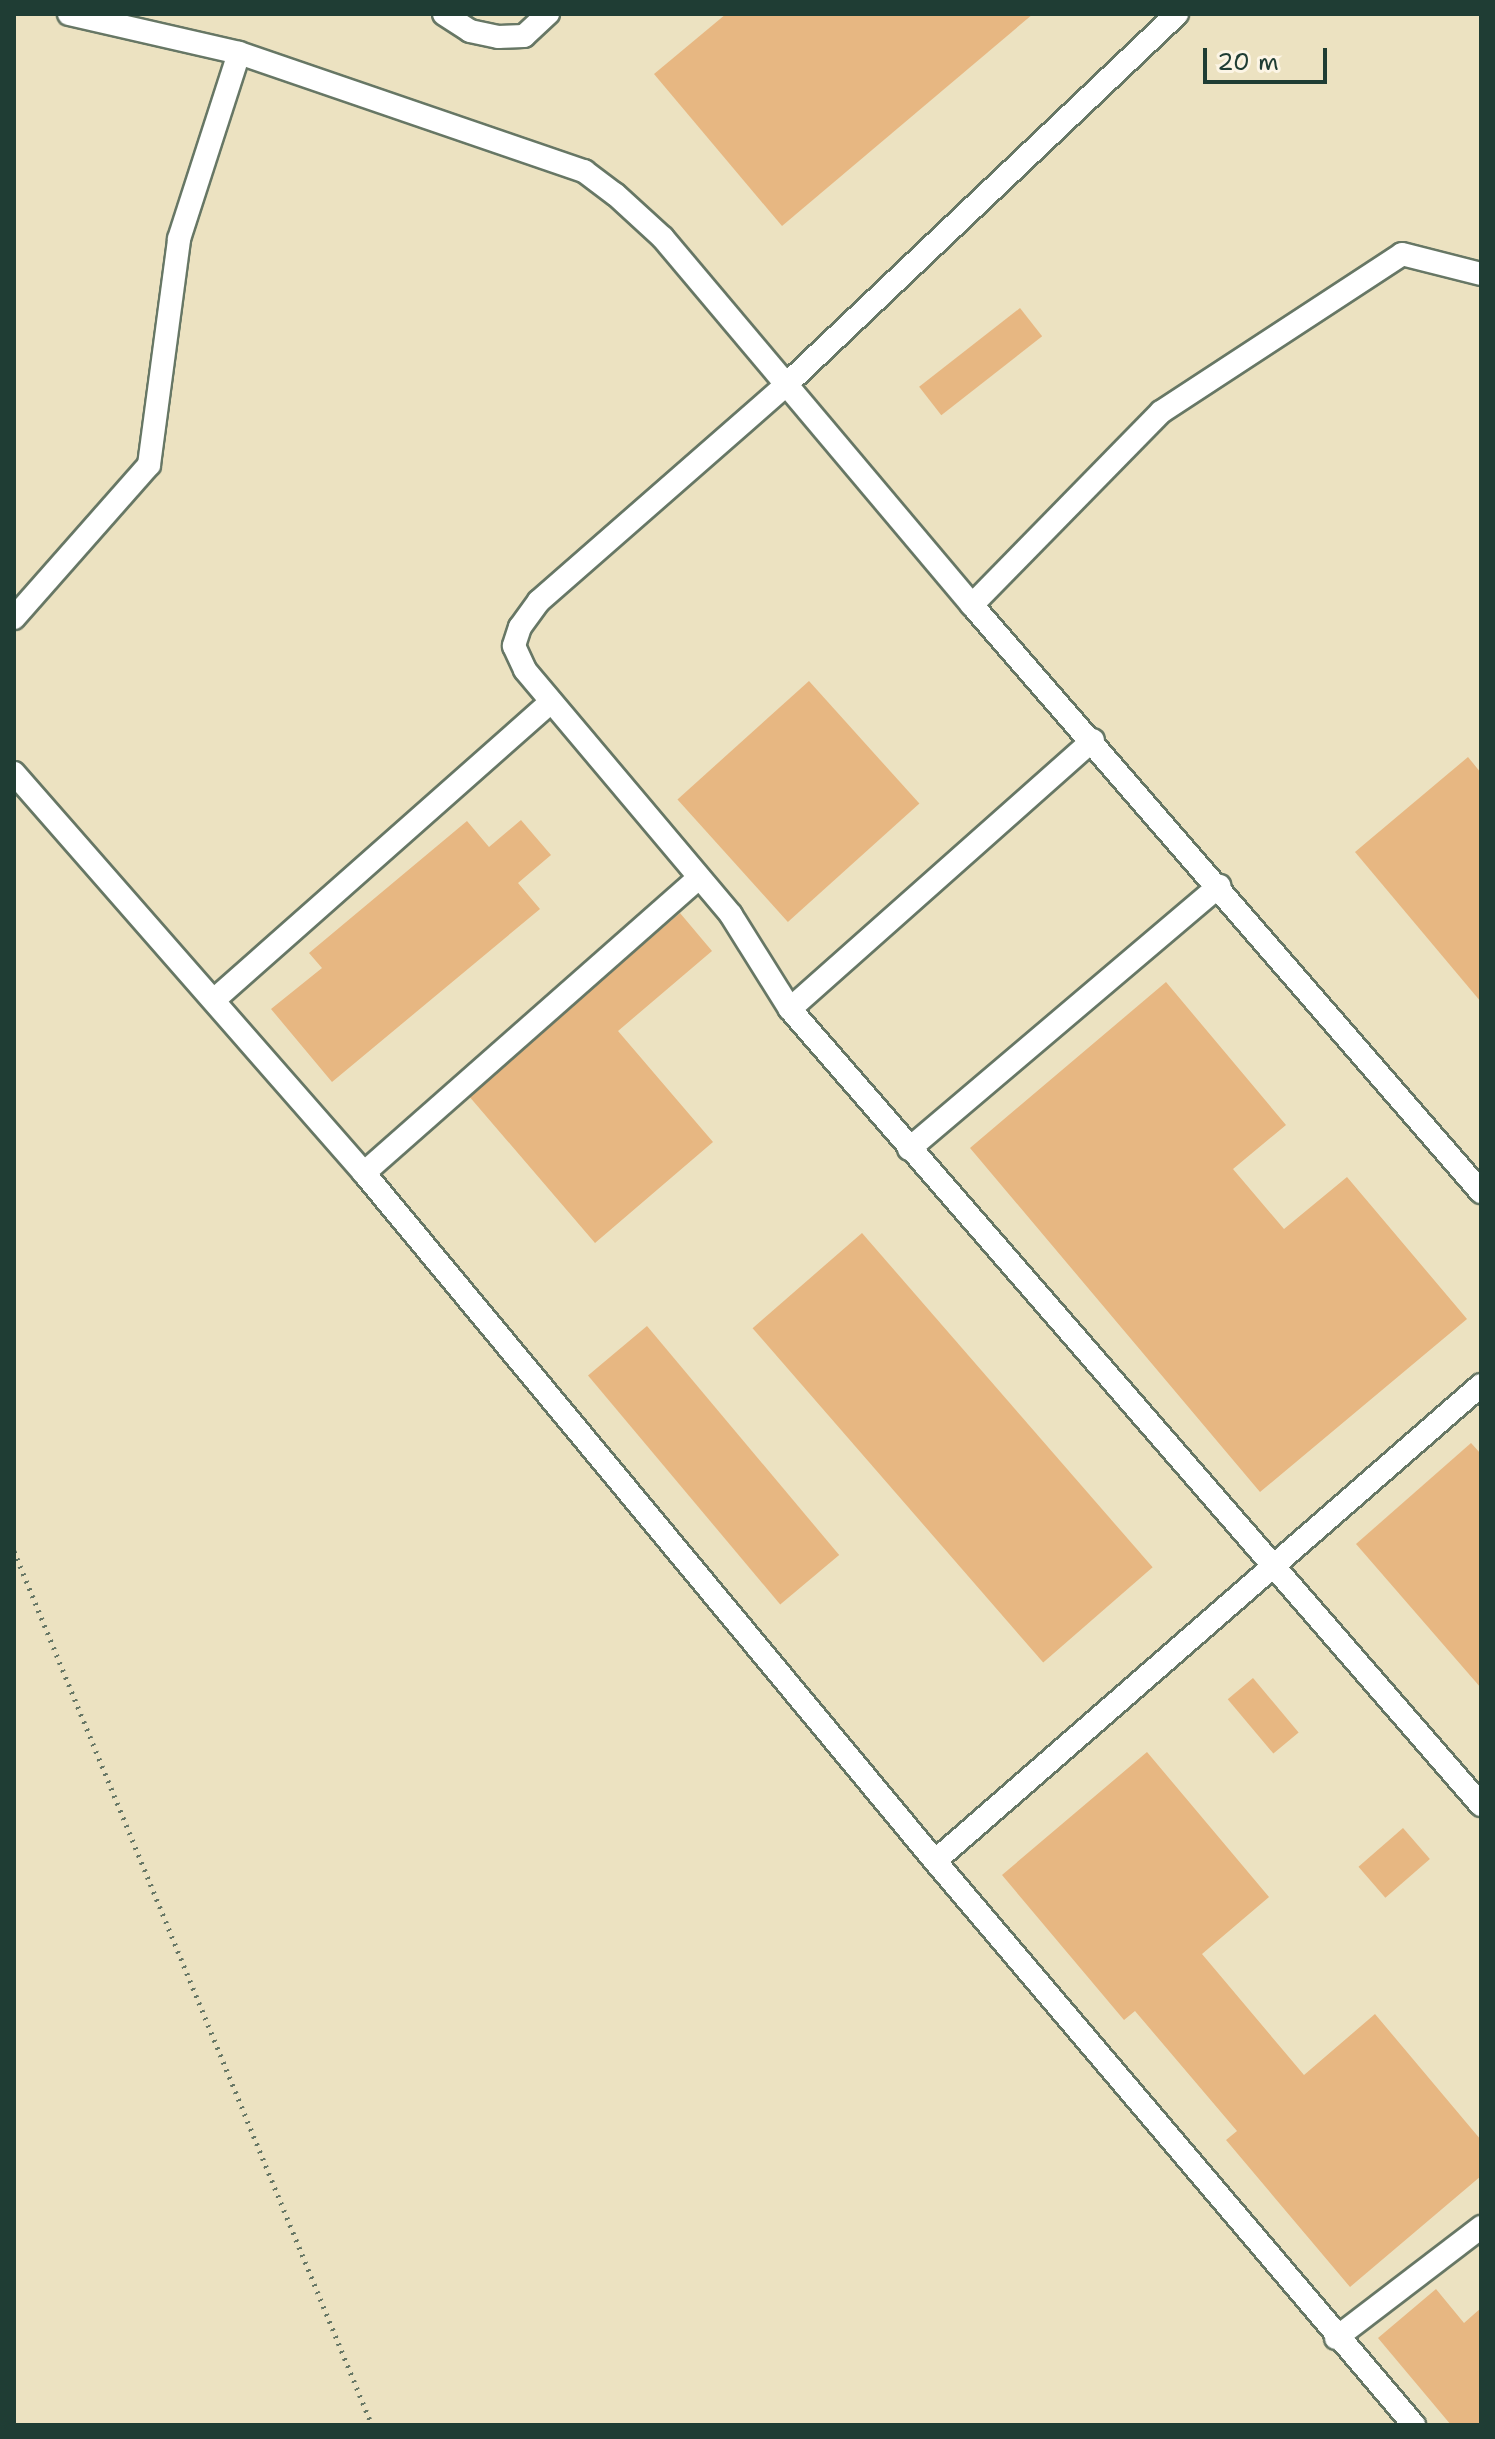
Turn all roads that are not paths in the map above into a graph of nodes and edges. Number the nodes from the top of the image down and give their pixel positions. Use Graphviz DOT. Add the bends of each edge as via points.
graph roads {
  1 [pos="69,14"];
  2 [pos="444,14"];
  3 [pos="548,14"];
  4 [pos="1177,14"];
  5 [pos="239,53"];
  6 [pos="1481,274"];
  7 [pos="787,384"];
  8 [pos="972,605"];
  9 [pos="14,618"];
  10 [pos="551,702"];
  11 [pos="1093,740"];
  12 [pos="14,773"];
  13 [pos="699,878"];
  14 [pos="1219,886"];
  15 [pos="214,1000"];
  16 [pos="790,1009"];
  17 [pos="909,1149"];
  18 [pos="364,1173"];
  19 [pos="1481,1192"];
  20 [pos="1481,1385"];
  21 [pos="1271,1567"];
  22 [pos="1481,1805"];
  23 [pos="935,1861"];
  24 [pos="1481,2227"];
  25 [pos="1336,2338"];
  26 [pos="1414,2425"];
  1 -- 5 [label="lane"];
  2 -- 3 [label="lane" via="470,31 498,37 524,36"];
  4 -- 7 [label="lane"];
  5 -- 7 [label="lane" via="584,171 663,238"];
  5 -- 9 [label="lane" via="179,239 149,465"];
  6 -- 8 [label="lane" via="1402,254 1161,412"];
  7 -- 8 [label="lane"];
  7 -- 10 [label="lane" via="539,601 514,646 525,670"];
  8 -- 11 [label="lane"];
  10 -- 13 [label="lane"];
  10 -- 15 [label="lane"];
  11 -- 14 [label="lane"];
  11 -- 16 [label="lane"];
  12 -- 15 [label="lane"];
  13 -- 16 [label="lane" via="731,915"];
  13 -- 18 [label="lane"];
  14 -- 17 [label="lane"];
  14 -- 19 [label="lane"];
  15 -- 18 [label="lane"];
  16 -- 17 [label="lane"];
  17 -- 21 [label="lane"];
  18 -- 23 [label="lane"];
  20 -- 21 [label="lane"];
  21 -- 22 [label="lane"];
  21 -- 23 [label="lane"];
  23 -- 25 [label="lane"];
  24 -- 25 [label="lane"];
  25 -- 26 [label="lane"];
}
